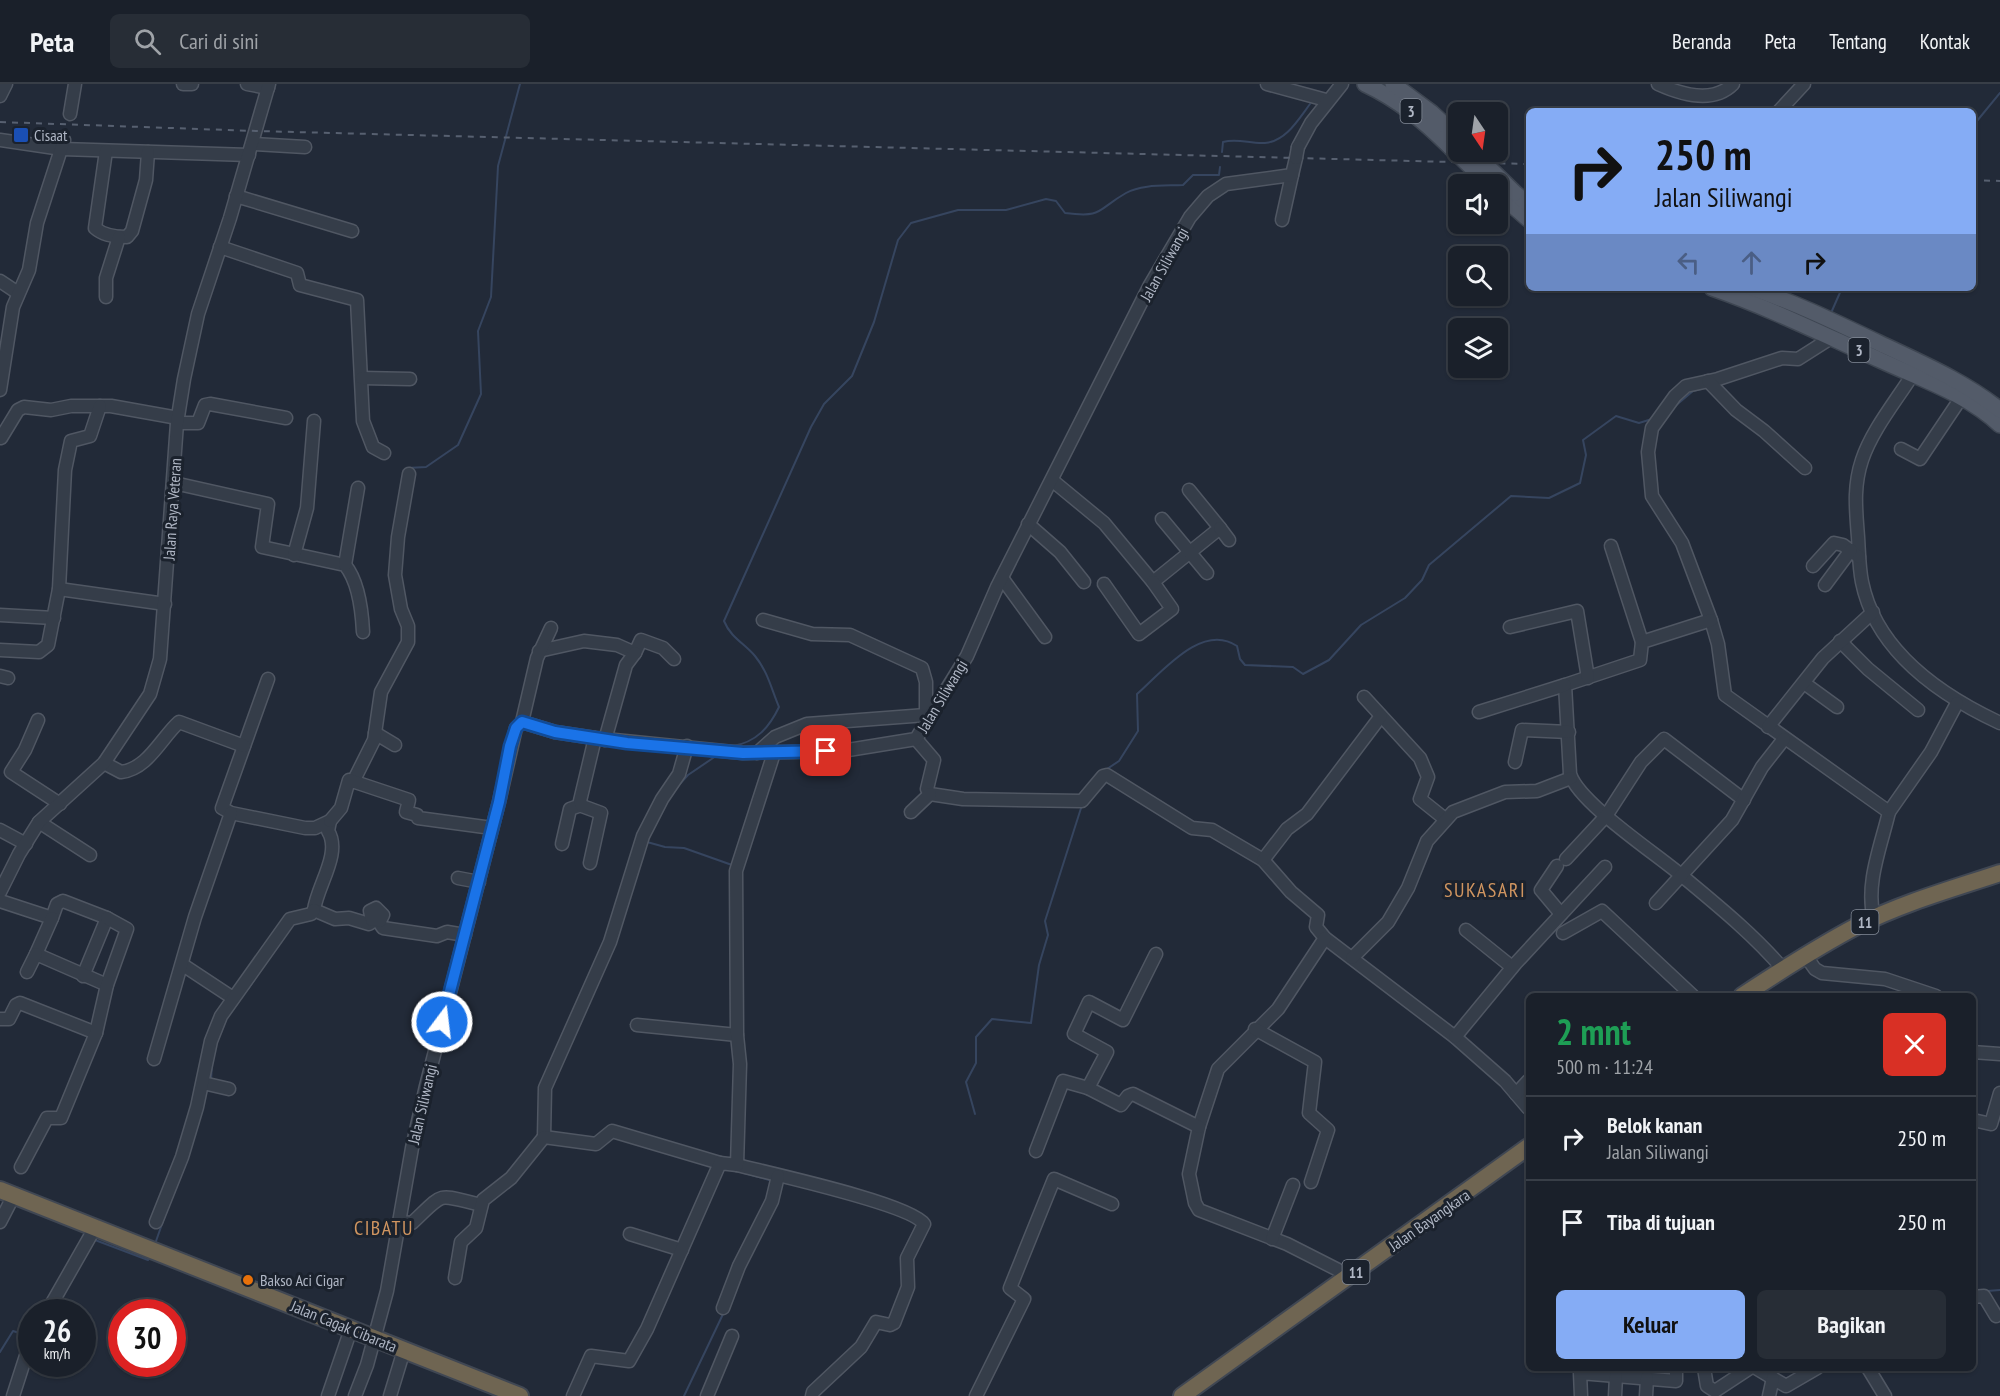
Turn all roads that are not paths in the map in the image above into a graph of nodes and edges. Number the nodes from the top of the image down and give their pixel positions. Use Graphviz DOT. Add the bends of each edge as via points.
graph roads {
  1 [pos="6,84"];
  2 [pos="75,84"];
  3 [pos="183,84"];
  4 [pos="192,84"];
  5 [pos="247,84"];
  6 [pos="1267,84"];
  7 [pos="1342,84"];
  8 [pos="1365,84"];
  9 [pos="1393,84"];
  10 [pos="1658,84"];
  11 [pos="1732,84"];
  12 [pos="1804,84"];
  13 [pos="269,86"];
  14 [pos="0,96"];
  15 [pos="1326,100"];
  16 [pos="1782,108"];
  17 [pos="70,114"];
  18 [pos="1448,134"];
  19 [pos="1448,138"];
  20 [pos="0,140"];
  21 [pos="63,144"];
  22 [pos="305,147"];
  23 [pos="251,150"];
  24 [pos="106,151"];
  25 [pos="148,152"];
  26 [pos="1471,162"];
  27 [pos="1481,174"];
  28 [pos="1292,175"];
  29 [pos="236,196"];
  30 [pos="1508,196"];
  31 [pos="1508,198"];
  32 [pos="1526,203"];
  33 [pos="1526,217"];
  34 [pos="1282,220"];
  35 [pos="352,231"];
  36 [pos="118,239"];
  37 [pos="220,247"];
  38 [pos="0,281"];
  39 [pos="1721,291"];
  40 [pos="1760,291"];
  41 [pos="18,293"];
  42 [pos="106,297"];
  43 [pos="5,331"];
  44 [pos="1831,338"];
  45 [pos="1913,374"];
  46 [pos="362,378"];
  47 [pos="410,379"];
  48 [pos="1708,381"];
  49 [pos="0,390"];
  50 [pos="1961,398"];
  51 [pos="100,406"];
  52 [pos="2000,410"];
  53 [pos="286,418"];
  54 [pos="178,421"];
  55 [pos="314,421"];
  56 [pos="2000,425"];
  57 [pos="1,438"];
  58 [pos="1901,449"];
  59 [pos="384,453"];
  60 [pos="1805,468"];
  61 [pos="409,474"];
  62 [pos="1053,481"];
  63 [pos="174,483"];
  64 [pos="358,488"];
  65 [pos="1190,490"];
  66 [pos="1162,519"];
  67 [pos="1028,524"];
  68 [pos="1220,528"];
  69 [pos="1229,540"];
  70 [pos="1611,546"];
  71 [pos="1189,552"];
  72 [pos="1855,554"];
  73 [pos="294,555"];
  74 [pos="345,565"];
  75 [pos="1813,566"];
  76 [pos="1207,573"];
  77 [pos="1002,578"];
  78 [pos="1084,582"];
  79 [pos="1153,582"];
  80 [pos="1104,584"];
  81 [pos="1825,585"];
  82 [pos="59,589"];
  83 [pos="165,604"];
  84 [pos="1873,612"];
  85 [pos="0,615"];
  86 [pos="54,618"];
  87 [pos="763,620"];
  88 [pos="1711,620"];
  89 [pos="1510,627"];
  90 [pos="551,628"];
  91 [pos="363,632"];
  92 [pos="1045,637"];
  93 [pos="1840,641"];
  94 [pos="1642,642"];
  95 [pos="0,650"];
  96 [pos="539,651"];
  97 [pos="634,653"];
  98 [pos="674,658"];
  99 [pos="1588,678"];
  100 [pos="268,679"];
  101 [pos="1804,683"];
  102 [pos="1565,686"];
  103 [pos="1364,697"];
  104 [pos="1957,703"];
  105 [pos="1837,707"];
  106 [pos="1918,710"];
  107 [pos="1479,712"];
  108 [pos="1381,716"];
  109 [pos="926,719"];
  110 [pos="38,720"];
  111 [pos="522,722"];
  112 [pos="2000,723"];
  113 [pos="1768,727"];
  114 [pos="1569,732"];
  115 [pos="376,734"];
  116 [pos="600,739"];
  117 [pos="916,739"];
  118 [pos="1784,739"];
  119 [pos="392,743"];
  120 [pos="244,746"];
  121 [pos="687,746"];
  122 [pos="757,753"];
  123 [pos="774,753"];
  124 [pos="1515,762"];
  125 [pos="104,763"];
  126 [pos="1571,778"];
  127 [pos="351,781"];
  128 [pos="930,794"];
  129 [pos="1744,800"];
  130 [pos="60,804"];
  131 [pos="581,805"];
  132 [pos="911,812"];
  133 [pos="1889,812"];
  134 [pos="231,813"];
  135 [pos="1606,816"];
  136 [pos="1445,819"];
  137 [pos="330,820"];
  138 [pos="39,822"];
  139 [pos="492,828"];
  140 [pos="0,830"];
  141 [pos="26,843"];
  142 [pos="562,844"];
  143 [pos="90,855"];
  144 [pos="1263,860"];
  145 [pos="590,863"];
  146 [pos="1605,867"];
  147 [pos="2000,873"];
  148 [pos="1682,876"];
  149 [pos="458,878"];
  150 [pos="478,882"];
  151 [pos="0,892"];
  152 [pos="0,901"];
  153 [pos="1656,903"];
  154 [pos="314,910"];
  155 [pos="1561,914"];
  156 [pos="52,918"];
  157 [pos="107,918"];
  158 [pos="1874,919"];
  159 [pos="374,922"];
  160 [pos="1466,930"];
  161 [pos="1563,933"];
  162 [pos="380,935"];
  163 [pos="465,935"];
  164 [pos="1325,938"];
  165 [pos="36,954"];
  166 [pos="1156,954"];
  167 [pos="1805,955"];
  168 [pos="1352,958"];
  169 [pos="183,965"];
  170 [pos="1512,967"];
  171 [pos="1783,969"];
  172 [pos="27,972"];
  173 [pos="83,976"];
  174 [pos="107,985"];
  175 [pos="1690,993"];
  176 [pos="1747,993"];
  177 [pos="1926,993"];
  178 [pos="233,998"];
  179 [pos="0,1019"];
  180 [pos="637,1025"];
  181 [pos="1255,1029"];
  182 [pos="96,1034"];
  183 [pos="737,1035"];
  184 [pos="1455,1037"];
  185 [pos="1976,1052"];
  186 [pos="2000,1054"];
  187 [pos="154,1059"];
  188 [pos="203,1083"];
  189 [pos="1526,1083"];
  190 [pos="1088,1088"];
  191 [pos="229,1089"];
  192 [pos="2000,1093"];
  193 [pos="1516,1094"];
  194 [pos="1526,1106"];
  195 [pos="1976,1121"];
  196 [pos="1199,1127"];
  197 [pos="544,1137"];
  198 [pos="1526,1149"];
  199 [pos="1036,1151"];
  200 [pos="720,1163"];
  201 [pos="737,1166"];
  202 [pos="21,1167"];
  203 [pos="778,1176"];
  204 [pos="1311,1182"];
  205 [pos="1293,1185"];
  206 [pos="7,1193"];
  207 [pos="1112,1204"];
  208 [pos="481,1205"];
  209 [pos="0,1222"];
  210 [pos="156,1222"];
  211 [pos="400,1222"];
  212 [pos="96,1226"];
  213 [pos="630,1234"];
  214 [pos="1272,1239"];
  215 [pos="682,1250"];
  216 [pos="1350,1276"];
  217 [pos="456,1278"];
  218 [pos="1976,1297"];
  219 [pos="54,1299"];
  220 [pos="723,1308"];
  221 [pos="1996,1316"];
  222 [pos="351,1329"];
  223 [pos="732,1336"];
  224 [pos="374,1338"];
  225 [pos="405,1350"];
  226 [pos="1676,1371"];
  227 [pos="1704,1371"];
  228 [pos="1745,1371"];
  229 [pos="1758,1371"];
  230 [pos="1812,1371"];
  231 [pos="1870,1371"];
  232 [pos="1616,1376"];
  233 [pos="19,1377"];
  234 [pos="1647,1378"];
  235 [pos="1771,1388"];
  236 [pos="13,1396"];
  237 [pos="328,1396"];
  238 [pos="355,1396"];
  239 [pos="390,1396"];
  240 [pos="520,1396"];
  241 [pos="573,1396"];
  242 [pos="707,1396"];
  243 [pos="812,1396"];
  244 [pos="976,1396"];
  245 [pos="1182,1396"];
  246 [pos="1581,1396"];
  247 [pos="1615,1396"];
  248 [pos="1646,1396"];
  249 [pos="1885,1396"];
  1 -- 14 [label="street"];
  2 -- 17 [label="street"];
  3 -- 4 [label="street"];
  5 -- 13 [label="street"];
  6 -- 15 [label="street"];
  7 -- 15 [label="street"];
  8 -- 19 [label="main road, 3"];
  9 -- 18 [label="main road, 3" via="1432,113"];
  10 -- 11 [label="street" via="1700,95 1724,91"];
  12 -- 16 [label="street"];
  13 -- 23 [label="street, Jalan Raya Veteran"];
  15 -- 28 [label="street" via="1297,153"];
  20 -- 21 [label="street"];
  21 -- 24 [label="street"];
  21 -- 41 [label="street" via="38,223 30,270"];
  22 -- 23 [label="street"];
  23 -- 25 [label="street"];
  23 -- 29 [label="street, Jalan Raya Veteran"];
  24 -- 25 [label="street"];
  24 -- 36 [label="street" via="95,228"];
  25 -- 36 [label="street" via="146,180 132,231 128,237"];
  26 -- 27 [label="main road, 3, bridge"];
  28 -- 34 [label="street"];
  28 -- 62 [label="street, Jalan Siliwangi" via="1226,184 1208,196 1190,217 1150,285"];
  29 -- 35 [label="street"];
  29 -- 37 [label="street, Jalan Raya Veteran"];
  30 -- 32 [label="main road"];
  31 -- 33 [label="main road"];
  36 -- 42 [label="street" via="106,278"];
  37 -- 46 [label="street" via="297,273 300,285 350,298 360,326"];
  37 -- 54 [label="street, Jalan Raya Veteran" via="198,314"];
  38 -- 41 [label="street"];
  39 -- 44 [label="main road, 3" via="1759,304"];
  40 -- 52 [label="main road, 3" via="1935,369"];
  41 -- 43 [label="street"];
  43 -- 49 [label="street"];
  44 -- 45 [label="main road, 3"];
  44 -- 48 [label="street" via="1798,358 1782,358"];
  45 -- 50 [label="main road, 3"];
  45 -- 72 [label="street" via="1862,460 1854,503"];
  46 -- 47 [label="street"];
  46 -- 59 [label="street" via="363,421 373,447"];
  48 -- 60 [label="street"];
  48 -- 88 [label="street" via="1686,386 1675,396 1657,419 1648,452 1652,495 1682,543"];
  50 -- 56 [label="main road, 3"];
  50 -- 58 [label="street" via="1920,459"];
  51 -- 54 [label="street"];
  51 -- 57 [label="street" via="21,408"];
  51 -- 82 [label="street" via="90,436 72,441 65,470"];
  53 -- 54 [label="street" via="207,404 198,423"];
  54 -- 63 [label="street, Jalan Raya Veteran"];
  55 -- 73 [label="street" via="307,508"];
  61 -- 115 [label="street" via="395,575 408,626 408,642 381,692"];
  62 -- 67 [label="street, Jalan Siliwangi"];
  62 -- 79 [label="street" via="1104,523"];
  63 -- 73 [label="street" via="268,504 262,547"];
  63 -- 83 [label="street, Jalan Raya Veteran"];
  64 -- 74 [label="street"];
  65 -- 68 [label="street"];
  66 -- 71 [label="street"];
  67 -- 77 [label="street, Jalan Siliwangi"];
  67 -- 78 [label="street" via="1060,552"];
  68 -- 69 [label="street"];
  68 -- 71 [label="street"];
  70 -- 94 [label="street"];
  71 -- 76 [label="street"];
  71 -- 79 [label="street"];
  72 -- 75 [label="street" via="1843,545 1832,544"];
  72 -- 81 [label="street"];
  72 -- 84 [label="street"];
  73 -- 74 [label="street"];
  74 -- 91 [label="street" via="360,604"];
  77 -- 92 [label="street"];
  77 -- 109 [label="street, Jalan Siliwangi" via="967,656"];
  79 -- 80 [label="street" via="1173,608 1140,634"];
  82 -- 83 [label="street"];
  82 -- 86 [label="street"];
  83 -- 125 [label="street, Jalan Raya Veteran" via="154,684"];
  84 -- 93 [label="street"];
  84 -- 104 [label="street" via="1894,649"];
  85 -- 86 [label="street"];
  86 -- 95 [label="street" via="44,651"];
  87 -- 109 [label="street" via="812,634 850,635 922,668"];
  88 -- 94 [label="street"];
  88 -- 113 [label="street" via="1725,695"];
  89 -- 99 [label="street" via="1577,611"];
  90 -- 96 [label="street"];
  93 -- 101 [label="street"];
  93 -- 106 [label="street"];
  94 -- 99 [label="street" via="1640,660"];
  96 -- 97 [label="street" via="584,641 617,645"];
  96 -- 111 [label="street"];
  97 -- 98 [label="street" via="641,640 663,648"];
  97 -- 116 [label="street" via="626,665"];
  99 -- 102 [label="street"];
  100 -- 120 [label="street"];
  101 -- 105 [label="street"];
  101 -- 113 [label="street"];
  102 -- 107 [label="street"];
  102 -- 114 [label="street"];
  103 -- 108 [label="street"];
  104 -- 112 [label="street"];
  104 -- 133 [label="street" via="1931,752"];
  108 -- 136 [label="street" via="1420,758 1428,777 1420,799"];
  108 -- 144 [label="street" via="1307,814 1287,829"];
  109 -- 117 [label="street, Jalan Siliwangi"];
  109 -- 122 [label="street" via="807,724 775,737"];
  110 -- 130 [label="street" via="11,772"];
  111 -- 116 [label="street, Jalan Siliwangi"];
  111 -- 139 [label="street, Jalan Siliwangi" via="510,746"];
  113 -- 118 [label="street"];
  114 -- 124 [label="street" via="1523,729"];
  114 -- 126 [label="street"];
  115 -- 119 [label="street"];
  115 -- 127 [label="street"];
  116 -- 121 [label="street, Jalan Siliwangi"];
  116 -- 131 [label="street"];
  117 -- 123 [label="street, Jalan Siliwangi" via="842,751"];
  117 -- 128 [label="street" via="934,760 927,789"];
  118 -- 129 [label="street" via="1762,767"];
  118 -- 133 [label="street"];
  120 -- 125 [label="street" via="181,722 133,768 121,772"];
  120 -- 134 [label="street" via="222,807"];
  121 -- 122 [label="street, Jalan Siliwangi"];
  121 -- 197 [label="street" via="679,774 642,836 609,942 545,1088"];
  122 -- 123 [label="street, Jalan Siliwangi"];
  123 -- 183 [label="street" via="736,871"];
  125 -- 130 [label="street, Jalan Raya Veteran"];
  126 -- 135 [label="street"];
  126 -- 136 [label="street" via="1537,791 1505,792 1477,801"];
  127 -- 137 [label="street" via="341,808"];
  127 -- 139 [label="street" via="409,800 406,812 418,818"];
  128 -- 132 [label="street"];
  128 -- 144 [label="street" via="963,799 1082,801 1098,780 1107,775 1192,828 1212,830"];
  129 -- 135 [label="street" via="1664,739 1641,762"];
  129 -- 148 [label="street" via="1732,820"];
  130 -- 138 [label="street, Jalan Raya Veteran"];
  131 -- 142 [label="street" via="570,809"];
  131 -- 145 [label="street" via="602,815"];
  133 -- 158 [label="street" via="1872,883"];
  134 -- 137 [label="street" via="305,828 315,828"];
  134 -- 169 [label="street" via="195,917"];
  135 -- 148 [label="street"];
  135 -- 155 [label="street" via="1561,862 1541,890"];
  136 -- 168 [label="street" via="1427,841 1389,922"];
  137 -- 154 [label="street" via="328,831 333,838 333,850"];
  138 -- 141 [label="street, Jalan Raya Veteran"];
  138 -- 143 [label="street"];
  139 -- 150 [label="street, Jalan Siliwangi"];
  140 -- 141 [label="street"];
  141 -- 151 [label="street, Jalan Raya Veteran"];
  144 -- 164 [label="street" via="1318,915 1316,927"];
  146 -- 155 [label="street"];
  147 -- 158 [label="highway, 11"];
  148 -- 153 [label="street"];
  148 -- 171 [label="street" via="1760,942"];
  149 -- 150 [label="street"];
  150 -- 163 [label="street, Jalan Siliwangi"];
  152 -- 156 [label="street"];
  154 -- 159 [label="street" via="335,919"];
  154 -- 178 [label="street" via="290,920"];
  155 -- 170 [label="street"];
  156 -- 157 [label="street" via="61,901"];
  156 -- 165 [label="street"];
  157 -- 173 [label="street"];
  157 -- 174 [label="street" via="127,929"];
  158 -- 167 [label="highway, 11"];
  159 -- 162 [label="street"];
  159 -- 163 [label="street" via="383,928 414,934"];
  160 -- 170 [label="street"];
  161 -- 175 [label="street" via="1602,911"];
  163 -- 211 [label="street, Jalan Siliwangi" via="426,1086"];
  164 -- 168 [label="street"];
  164 -- 181 [label="street" via="1278,1009"];
  165 -- 172 [label="street"];
  165 -- 173 [label="street"];
  166 -- 190 [label="street" via="1123,1020 1089,1002 1074,1034 1107,1052"];
  167 -- 171 [label="highway, 11"];
  167 -- 177 [label="street" via="1822,973 1885,979"];
  168 -- 184 [label="street"];
  169 -- 178 [label="street"];
  169 -- 187 [label="street"];
  170 -- 184 [label="street"];
  171 -- 176 [label="highway, 11"];
  173 -- 174 [label="street"];
  174 -- 182 [label="street"];
  178 -- 188 [label="street" via="211,1041"];
  179 -- 182 [label="street" via="9,1019 20,1004"];
  180 -- 183 [label="street"];
  181 -- 196 [label="street" via="1218,1069"];
  181 -- 204 [label="street" via="1315,1062 1309,1113 1328,1132"];
  182 -- 202 [label="street" via="61,1118 47,1118"];
  183 -- 201 [label="street"];
  184 -- 193 [label="street"];
  185 -- 186 [label="street"];
  188 -- 191 [label="street"];
  188 -- 210 [label="street" via="182,1157"];
  189 -- 193 [label="street"];
  190 -- 196 [label="street" via="1122,1106 1133,1094"];
  190 -- 199 [label="street" via="1061,1082"];
  192 -- 195 [label="street" via="1991,1124"];
  193 -- 194 [label="street"];
  196 -- 214 [label="street" via="1189,1174 1197,1207"];
  197 -- 200 [label="street" via="596,1144 612,1131"];
  197 -- 208 [label="street" via="511,1178"];
  198 -- 216 [label="highway, Jalan Bayangkara / 11"];
  200 -- 201 [label="street"];
  200 -- 215 [label="street"];
  201 -- 203 [label="street"];
  203 -- 220 [label="street" via="770,1205"];
  203 -- 243 [label="street" via="887,1204 914,1214 924,1224 907,1258 908,1287 894,1323 876,1322 861,1347"];
  205 -- 214 [label="street"];
  206 -- 209 [label="street"];
  206 -- 212 [label="highway, Jalan Cagak Cibarata"];
  207 -- 244 [label="street" via="1054,1179 1010,1288 1024,1299"];
  208 -- 211 [label="street" via="442,1196 412,1223"];
  208 -- 217 [label="street" via="476,1228 460,1242"];
  211 -- 224 [label="street, Jalan Siliwangi"];
  212 -- 219 [label="street"];
  212 -- 222 [label="highway, Jalan Cagak Cibarata"];
  213 -- 215 [label="street"];
  214 -- 216 [label="street"];
  215 -- 241 [label="street" via="629,1361 591,1356"];
  216 -- 245 [label="highway, Jalan Bayangkara / 11"];
  218 -- 221 [label="street" via="1984,1296"];
  222 -- 224 [label="highway, Jalan Cagak Cibarata"];
  222 -- 237 [label="street"];
  223 -- 242 [label="street"];
  224 -- 225 [label="highway, Jalan Cagak Cibarata"];
  224 -- 238 [label="street, Jalan Siliwangi"];
  225 -- 239 [label="street"];
  225 -- 240 [label="highway, Jalan Cagak Cibarata"];
  226 -- 234 [label="street" via="1676,1381"];
  227 -- 228 [label="street" via="1707,1386 1715,1391"];
  229 -- 235 [label="street"];
  230 -- 235 [label="street" via="1786,1386"];
  231 -- 249 [label="street"];
  232 -- 234 [label="street"];
  232 -- 246 [label="street" via="1580,1373"];
  232 -- 247 [label="street"];
  233 -- 236 [label="street"];
  234 -- 248 [label="street"];
}
